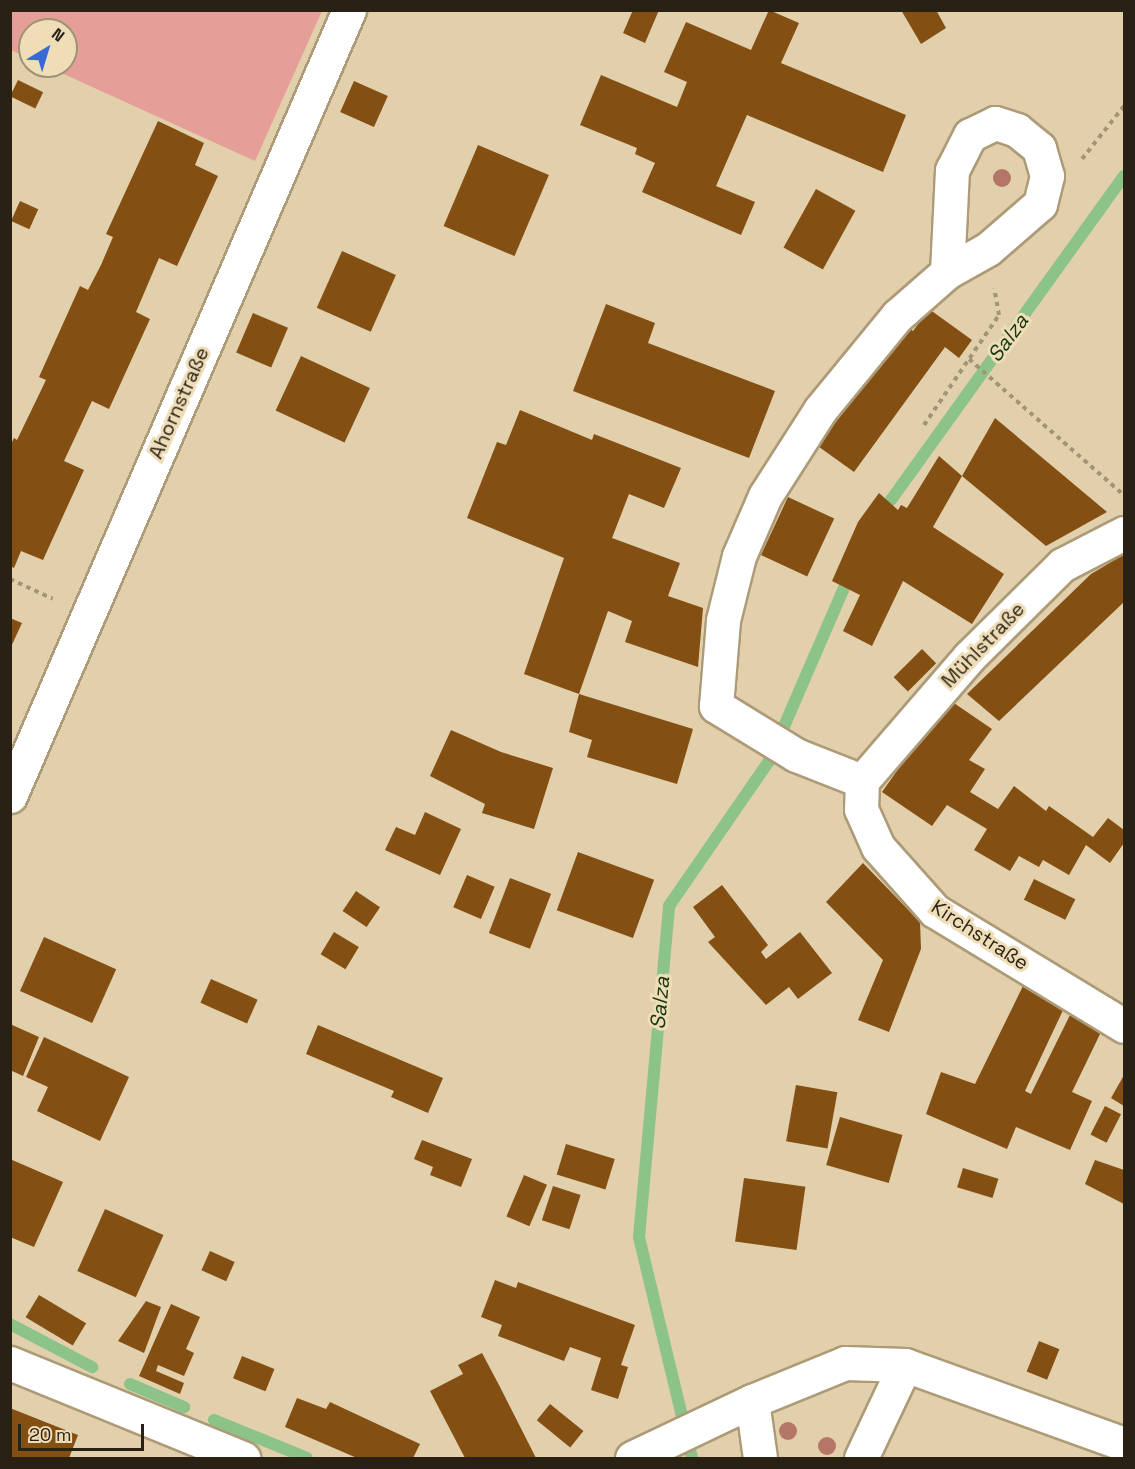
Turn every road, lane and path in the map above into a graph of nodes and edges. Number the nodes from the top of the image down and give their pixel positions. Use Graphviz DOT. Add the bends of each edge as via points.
graph roads {
  1 [pos="349,10"];
  2 [pos="988,249"];
  3 [pos="947,273"];
  4 [pos="969,359"];
  5 [pos="924,425"];
  6 [pos="1125,496"];
  7 [pos="1125,532"];
  8 [pos="10,579"];
  9 [pos="87,615"];
  10 [pos="862,781"];
  11 [pos="10,796"];
  12 [pos="1125,1026"];
  13 [pos="10,1363"];
  14 [pos="905,1365"];
  15 [pos="752,1401"];
  16 [pos="1125,1444"];
  17 [pos="243,1458"];
  18 [pos="632,1458"];
  19 [pos="760,1458"];
  20 [pos="861,1458"];
  1 -- 9 [label="street, Ahornstraße"];
  2 -- 3 [label="street"];
  2 -- 3 [label="street" via="1040,204 1047,176 1039,148 1017,130 995,123 969,135 952,170"];
  2 -- 4 [label="path" via="999,315"];
  3 -- 10 [label="street" via="897,316 820,410 765,496 739,556 723,620 716,706 796,755"];
  4 -- 5 [label="path"];
  4 -- 6 [label="path"];
  7 -- 10 [label="street, Mühlstraße" via="1062,565 969,657"];
  8 -- 9 [label="path"];
  9 -- 11 [label="street, Ahornstraße"];
  10 -- 12 [label="street, Kirchstraße" via="861,808 878,848 935,911"];
  13 -- 17 [label="street"];
  14 -- 15 [label="street" via="845,1363"];
  14 -- 16 [label="street"];
  14 -- 20 [label="street"];
  15 -- 18 [label="street"];
  15 -- 19 [label="street"];
}
